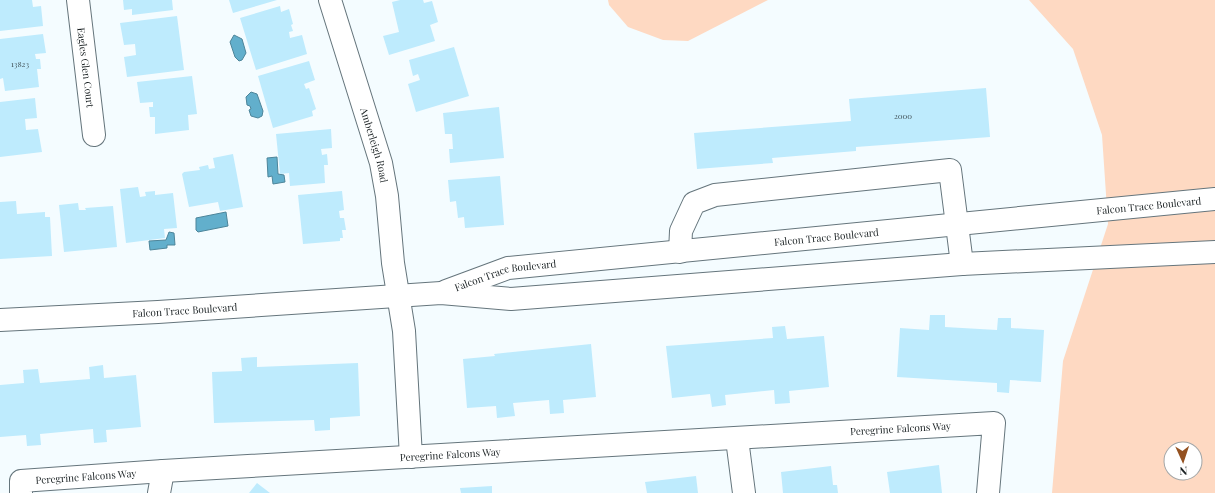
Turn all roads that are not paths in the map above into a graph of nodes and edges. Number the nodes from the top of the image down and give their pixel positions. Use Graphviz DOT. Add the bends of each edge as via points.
graph roads {
  1 [pos="78,0"];
  2 [pos="330,0"];
  3 [pos="94,135"];
  4 [pos="1215,199"];
  5 [pos="957,225"];
  6 [pos="680,252"];
  7 [pos="1215,252"];
  8 [pos="962,264"];
  9 [pos="441,293"];
  10 [pos="399,295"];
  11 [pos="0,320"];
  12 [pos="737,439"];
  13 [pos="411,457"];
  14 [pos="163,471"];
  15 [pos="21,493"];
  16 [pos="159,493"];
  17 [pos="744,493"];
  18 [pos="988,493"];
  1 -- 3 [label="street, Eagles Glen Court"];
  2 -- 10 [label="street, Amberleigh Road" via="388,161"];
  4 -- 5 [label="street, Falcon Trace Boulevard"];
  5 -- 6 [label="street, Falcon Trace Boulevard"];
  5 -- 6 [label="street" via="950,170 716,195 694,203 681,231"];
  5 -- 8 [label="street"];
  6 -- 9 [label="street, Falcon Trace Boulevard" via="508,268"];
  7 -- 8 [label="street, Falcon Trace Boulevard"];
  8 -- 9 [label="street, Falcon Trace Boulevard" via="511,299"];
  9 -- 10 [label="street, Falcon Trace Boulevard"];
  10 -- 11 [label="street, Falcon Trace Boulevard"];
  10 -- 13 [label="street, Amberleigh Road" via="404,331"];
  12 -- 13 [label="street, Peregrine Falcons Way"];
  12 -- 17 [label="street"];
  12 -- 18 [label="street, Peregrine Falcons Way" via="994,423"];
  13 -- 14 [label="street, Peregrine Falcons Way"];
  14 -- 15 [label="street, Peregrine Falcons Way" via="21,481"];
  14 -- 16 [label="street"];
}
